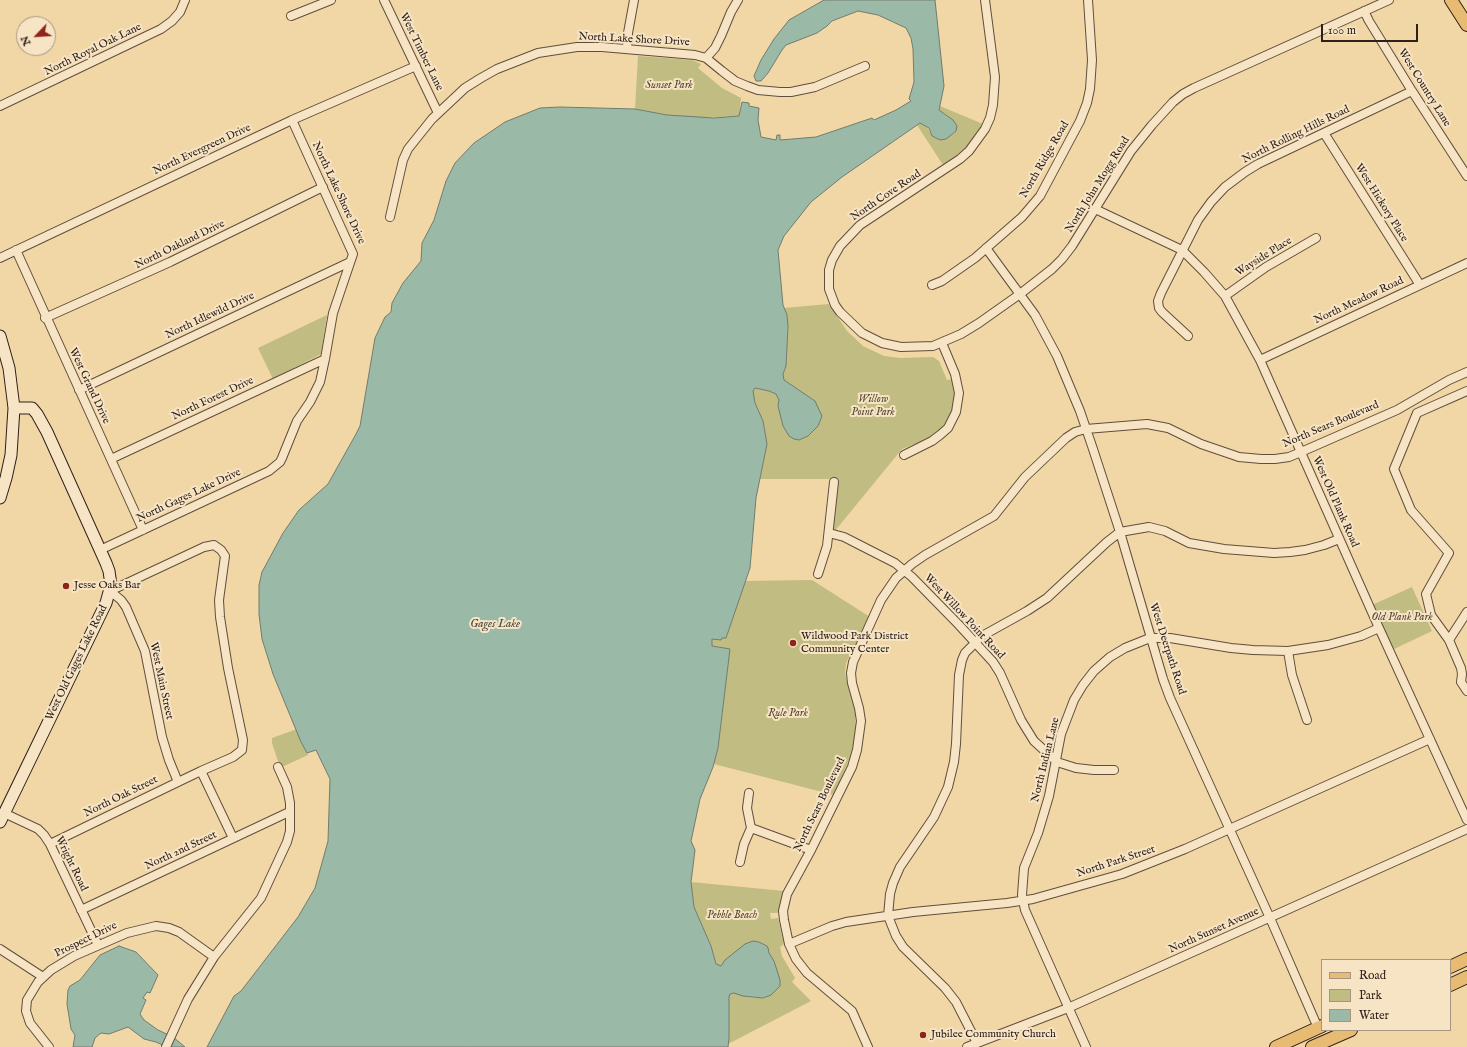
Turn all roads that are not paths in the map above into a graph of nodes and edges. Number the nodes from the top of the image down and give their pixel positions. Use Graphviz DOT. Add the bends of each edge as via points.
graph roads {
  1 [pos="185,0"];
  2 [pos="330,0"];
  3 [pos="384,0"];
  4 [pos="634,0"];
  5 [pos="738,0"];
  6 [pos="985,0"];
  7 [pos="1088,0"];
  8 [pos="1389,0"];
  9 [pos="1451,0"];
  10 [pos="1364,11"];
  11 [pos="291,16"];
  12 [pos="1467,25"];
  13 [pos="626,49"];
  14 [pos="706,58"];
  15 [pos="416,66"];
  16 [pos="865,66"];
  17 [pos="1412,91"];
  18 [pos="0,106"];
  19 [pos="438,113"];
  20 [pos="292,120"];
  21 [pos="1324,133"];
  22 [pos="1467,176"];
  23 [pos="323,187"];
  24 [pos="1095,208"];
  25 [pos="390,217"];
  26 [pos="1316,238"];
  27 [pos="986,248"];
  28 [pos="16,250"];
  29 [pos="1182,250"];
  30 [pos="0,258"];
  31 [pos="350,262"];
  32 [pos="1467,263"];
  33 [pos="932,285"];
  34 [pos="1420,285"];
  35 [pos="1020,294"];
  36 [pos="1225,296"];
  37 [pos="46,318"];
  38 [pos="0,336"];
  39 [pos="1188,336"];
  40 [pos="942,342"];
  41 [pos="325,359"];
  42 [pos="1260,360"];
  43 [pos="1467,372"];
  44 [pos="79,390"];
  45 [pos="1467,391"];
  46 [pos="14,408"];
  47 [pos="1086,429"];
  48 [pos="1301,452"];
  49 [pos="904,454"];
  50 [pos="283,456"];
  51 [pos="111,459"];
  52 [pos="834,482"];
  53 [pos="0,498"];
  54 [pos="143,530"];
  55 [pos="1120,532"];
  56 [pos="829,533"];
  57 [pos="1340,539"];
  58 [pos="100,550"];
  59 [pos="904,571"];
  60 [pos="818,574"];
  61 [pos="110,591"];
  62 [pos="1467,612"];
  63 [pos="1379,628"];
  64 [pos="1150,638"];
  65 [pos="1449,640"];
  66 [pos="975,642"];
  67 [pos="1288,651"];
  68 [pos="1467,691"];
  69 [pos="1307,720"];
  70 [pos="1430,739"];
  71 [pos="1057,762"];
  72 [pos="278,767"];
  73 [pos="1114,770"];
  74 [pos="201,771"];
  75 [pos="178,782"];
  76 [pos="749,792"];
  77 [pos="289,812"];
  78 [pos="2,818"];
  79 [pos="1467,820"];
  80 [pos="751,828"];
  81 [pos="1230,829"];
  82 [pos="1467,829"];
  83 [pos="233,838"];
  84 [pos="50,844"];
  85 [pos="811,850"];
  86 [pos="740,862"];
  87 [pos="1023,900"];
  88 [pos="81,910"];
  89 [pos="888,916"];
  90 [pos="1270,918"];
  91 [pos="789,944"];
  92 [pos="98,945"];
  93 [pos="0,949"];
  94 [pos="214,957"];
  95 [pos="1467,959"];
  96 [pos="1451,967"];
  97 [pos="43,977"];
  98 [pos="1467,977"];
  99 [pos="1451,985"];
  100 [pos="1068,1008"];
  101 [pos="1320,1027"];
  102 [pos="1321,1031"];
  103 [pos="1349,1031"];
  104 [pos="977,1043"];
  105 [pos="1325,1044"];
  106 [pos="49,1047"];
  107 [pos="166,1047"];
  108 [pos="868,1047"];
  109 [pos="967,1047"];
  110 [pos="1086,1047"];
  111 [pos="1276,1047"];
  112 [pos="1312,1047"];
  1 -- 18 [label="street, North Royal Oak Lane" via="180,12 161,29"];
  2 -- 11 [label="street"];
  3 -- 15 [label="street, West Timber Lane"];
  4 -- 13 [label="street"];
  5 -- 14 [label="street" via="721,36"];
  6 -- 40 [label="street, North Cove Road" via="995,77 993,105 985,129 960,159 860,225 840,246 829,270 829,289 835,305 862,333 882,343 901,347 933,346"];
  7 -- 27 [label="street, North Ridge Road" via="1092,74 1087,103 1080,121 1036,202"];
  8 -- 10 [label="street, North John Mogg Road"];
  9 -- 12 [label="main road"];
  10 -- 17 [label="street, West Country Lane"];
  10 -- 24 [label="street, North John Mogg Road" via="1183,94 1152,125 1131,151"];
  13 -- 14 [label="street, North Lake Shore Drive"];
  13 -- 19 [label="street, North Lake Shore Drive" via="578,47 538,53 481,78 465,88"];
  14 -- 16 [label="street" via="747,86 780,92 815,87"];
  15 -- 19 [label="street, West Timber Lane"];
  15 -- 20 [label="street, North Evergreen Drive"];
  17 -- 21 [label="street, North Rolling Hills Road"];
  17 -- 22 [label="street, West Country Lane"];
  19 -- 25 [label="street, North Lake Shore Drive" via="406,154"];
  20 -- 23 [label="street, North Lake Shore Drive"];
  20 -- 28 [label="street, North Evergreen Drive"];
  21 -- 29 [label="street, North Rolling Hills Road" via="1258,164 1225,187 1198,220"];
  21 -- 34 [label="street, West Hickory Place"];
  23 -- 31 [label="street, North Lake Shore Drive" via="353,254"];
  23 -- 37 [label="street, North Oakland Drive" via="170,262"];
  24 -- 29 [label="street, West Old Plank Road"];
  24 -- 35 [label="street, North John Mogg Road" via="1062,259"];
  26 -- 36 [label="street, Wayside Place" via="1266,267"];
  27 -- 33 [label="street, North Ridge Road" via="952,276"];
  27 -- 35 [label="street, West Deerpath Road"];
  28 -- 30 [label="street, North Evergreen Drive"];
  28 -- 37 [label="street, West Grand Drive"];
  29 -- 36 [label="street, West Old Plank Road"];
  29 -- 39 [label="street, North Rolling Hills Road" via="1158,301 1162,312"];
  31 -- 41 [label="street, North Lake Shore Drive" via="333,313"];
  31 -- 44 [label="street, North Idlewild Drive"];
  32 -- 34 [label="street, North Meadow Road"];
  34 -- 42 [label="street, North Meadow Road"];
  35 -- 40 [label="street, North John Mogg Road" via="961,334"];
  35 -- 47 [label="street, West Deerpath Road" via="1054,350"];
  36 -- 42 [label="street, West Old Plank Road"];
  37 -- 44 [label="street, West Grand Drive"];
  38 -- 46 [label="street" via="9,368"];
  40 -- 49 [label="street" via="955,374 959,393 956,412 948,428 940,435"];
  41 -- 50 [label="street, North Lake Shore Drive" via="320,382 297,421"];
  41 -- 51 [label="street, North Forest Drive"];
  42 -- 48 [label="street, West Old Plank Road"];
  43 -- 48 [label="street, North Sears Boulevard" via="1397,410"];
  44 -- 51 [label="street, West Grand Drive"];
  45 -- 65 [label="street" via="1417,413 1394,469 1411,510 1449,553 1426,594 1431,615"];
  46 -- 53 [label="street" via="11,455"];
  46 -- 58 [label="street, West Old Gages Lake Road" via="32,408 37,414"];
  47 -- 48 [label="street, North Sears Boulevard" via="1147,424 1168,428 1219,451 1261,460 1289,457"];
  47 -- 55 [label="street, West Deerpath Road"];
  47 -- 59 [label="street, North Sears Boulevard" via="1066,438 1025,477 994,516 925,555"];
  48 -- 57 [label="street, West Old Plank Road"];
  50 -- 54 [label="street, North Gages Lake Drive" via="269,471"];
  51 -- 54 [label="street, West Grand Drive"];
  52 -- 56 [label="street"];
  54 -- 58 [label="street, North Gages Lake Drive"];
  55 -- 57 [label="street" via="1150,527 1189,543 1267,553 1305,550"];
  55 -- 64 [label="street, West Deerpath Road"];
  55 -- 66 [label="street" via="1047,598"];
  56 -- 59 [label="street, West Willow Point Road" via="895,563"];
  56 -- 60 [label="street"];
  57 -- 63 [label="street, West Old Plank Road"];
  58 -- 61 [label="street, West Old Gages Lake Road" via="109,571"];
  59 -- 66 [label="street, West Willow Point Road"];
  59 -- 85 [label="street, North Sears Boulevard" via="881,600 853,662 852,683 861,721 857,750 852,767"];
  61 -- 74 [label="street, North Oak Street" via="204,547 210,545 224,552 219,600 220,617 243,740 242,750 233,757"];
  61 -- 75 [label="street, West Main Street" via="126,607 145,651 162,737"];
  61 -- 78 [label="street, West Old Gages Lake Road"];
  62 -- 65 [label="street"];
  63 -- 67 [label="street, North Indian Lane" via="1328,645"];
  63 -- 70 [label="street, West Old Plank Road"];
  64 -- 67 [label="street, North Indian Lane" via="1187,640 1231,648"];
  64 -- 71 [label="street, North Indian Lane" via="1110,657 1083,685 1074,700 1061,734"];
  64 -- 81 [label="street, West Deerpath Road" via="1170,698"];
  65 -- 68 [label="street" via="1461,668 1461,682"];
  66 -- 71 [label="street, West Willow Point Road" via="1000,673 1021,720 1034,741"];
  66 -- 89 [label="street" via="965,653 959,674 956,744 948,787 934,817 900,867 890,894"];
  67 -- 69 [label="street" via="1292,675"];
  70 -- 79 [label="street, West Old Plank Road"];
  70 -- 81 [label="street, North Park Street"];
  71 -- 73 [label="street, West Willow Point Road" via="1076,768"];
  71 -- 87 [label="street, North Indian Lane" via="1038,833 1024,868"];
  72 -- 77 [label="street" via="287,787"];
  74 -- 75 [label="street, North Oak Street"];
  74 -- 83 [label="street"];
  75 -- 84 [label="street, North Oak Street"];
  76 -- 80 [label="street" via="747,808"];
  77 -- 83 [label="street, North 2nd Street"];
  77 -- 94 [label="street" via="290,831 287,842 266,889"];
  78 -- 84 [label="street, Wright Road" via="38,829"];
  80 -- 85 [label="street"];
  80 -- 86 [label="street"];
  81 -- 87 [label="street, North Park Street" via="1122,874"];
  81 -- 90 [label="street, West Deerpath Road"];
  82 -- 90 [label="street, North Sunset Avenue"];
  83 -- 88 [label="street, North 2nd Street"];
  84 -- 88 [label="street, Wright Road"];
  85 -- 91 [label="street, North Sears Boulevard" via="785,902 784,920"];
  87 -- 89 [label="street, North Park Street"];
  87 -- 100 [label="street, North Indian Lane"];
  88 -- 92 [label="street, Wright Road"];
  89 -- 91 [label="street, North Park Street" via="846,922"];
  89 -- 104 [label="street" via="903,948 956,1002"];
  90 -- 100 [label="street, North Sunset Avenue"];
  90 -- 101 [label="street, West Deerpath Road"];
  91 -- 108 [label="street, North Sears Boulevard" via="807,973 852,1011"];
  92 -- 94 [label="street, Prospect Drive" via="127,933 156,926 179,932"];
  92 -- 97 [label="street, Prospect Drive" via="63,962"];
  93 -- 97 [label="street"];
  94 -- 107 [label="street" via="188,999"];
  95 -- 96 [label="main road"];
  97 -- 106 [label="street, Prospect Drive" via="28,1000 26,1011 30,1023"];
  98 -- 99 [label="main road"];
  100 -- 104 [label="street, North Sunset Avenue"];
  100 -- 110 [label="street, North Indian Lane"];
  101 -- 111 [label="main road"];
  102 -- 105 [label="street"];
  103 -- 105 [label="main road"];
  104 -- 109 [label="street, North Sunset Avenue"];
  105 -- 112 [label="main road"];
}
